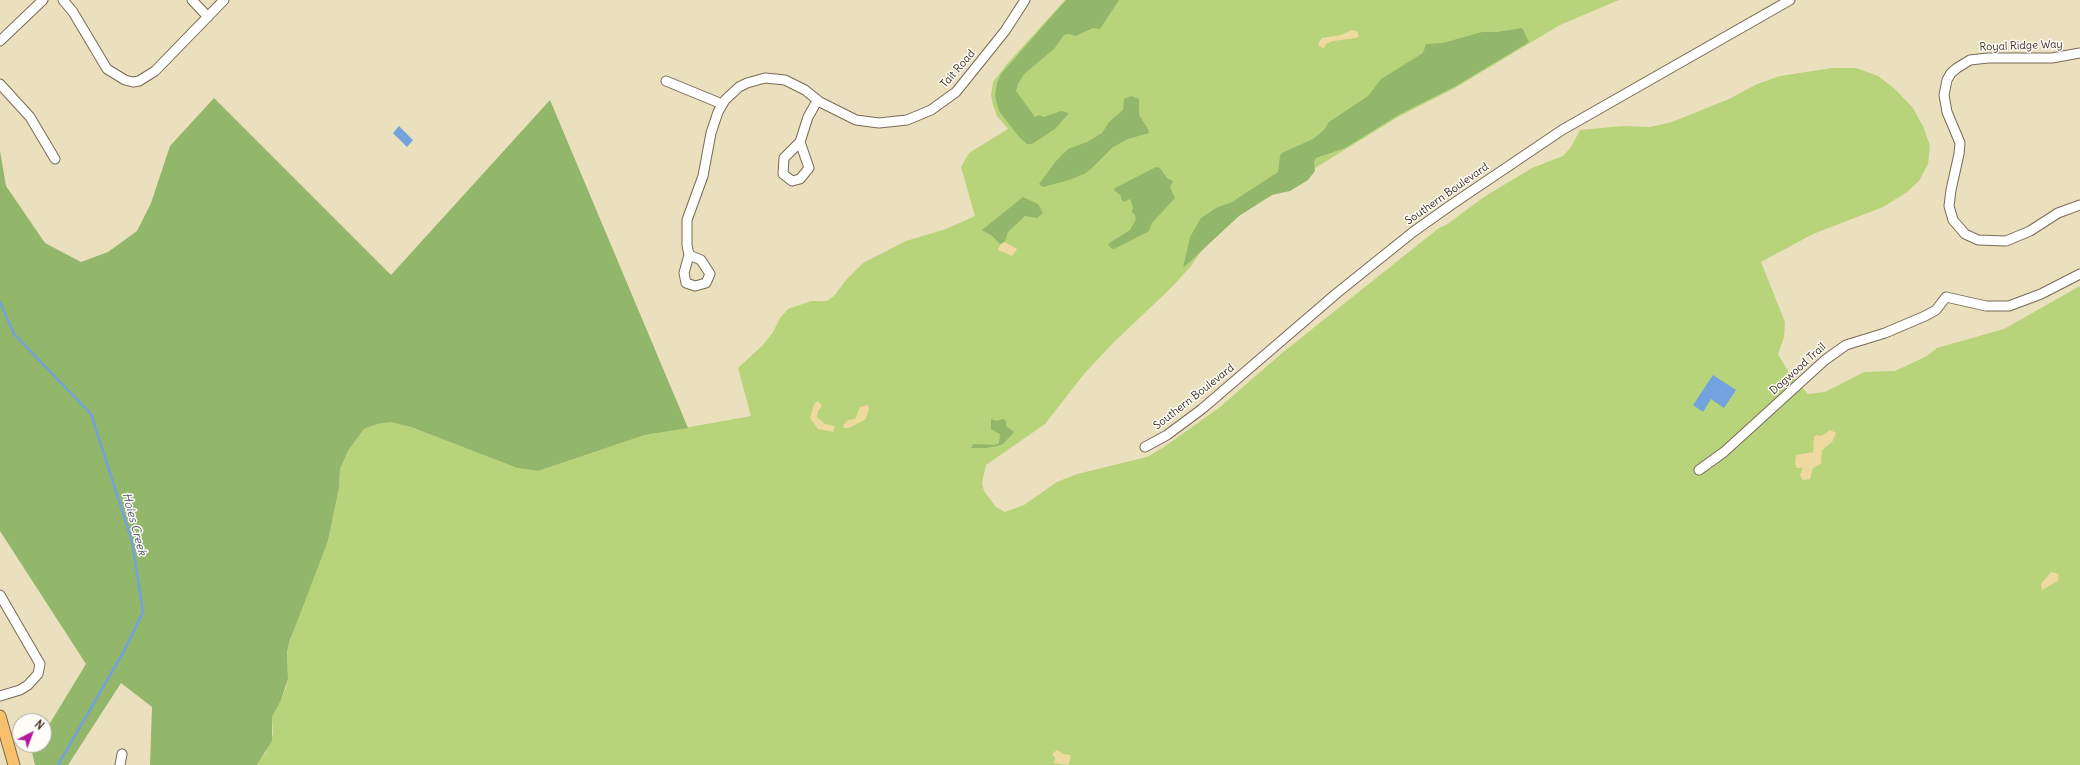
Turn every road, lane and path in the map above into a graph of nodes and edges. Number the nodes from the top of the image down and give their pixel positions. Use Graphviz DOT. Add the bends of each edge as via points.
graph roads {
  1 [pos="43,0"];
  2 [pos="63,0"];
  3 [pos="192,0"];
  4 [pos="224,0"];
  5 [pos="1025,0"];
  6 [pos="1790,0"];
  7 [pos="208,17"];
  8 [pos="0,41"];
  9 [pos="2080,54"];
  10 [pos="666,81"];
  11 [pos="0,84"];
  12 [pos="817,100"];
  13 [pos="722,104"];
  14 [pos="800,142"];
  15 [pos="55,159"];
  16 [pos="2080,205"];
  17 [pos="689,255"];
  18 [pos="2080,274"];
  19 [pos="1145,447"];
  20 [pos="1699,470"];
  21 [pos="0,595"];
  22 [pos="0,696"];
  23 [pos="0,716"];
  24 [pos="122,754"];
  25 [pos="14,765"];
  26 [pos="120,765"];
  1 -- 8 [label="street"];
  2 -- 7 [label="street" via="107,69 133,82 152,73"];
  3 -- 7 [label="street"];
  4 -- 7 [label="street"];
  5 -- 12 [label="street, Tait Road" via="967,81 944,103 919,116 894,122 866,122 840,113"];
  6 -- 19 [label="street, Southern Boulevard" via="1569,126 1450,205 1337,293 1202,409 1167,435"];
  9 -- 16 [label="street, Royal Ridge Way" via="2052,58 1970,60 1951,73 1944,95 1947,112 1960,143 1949,206 1953,220 1965,234 1986,242 2006,240 2030,231 2058,213"];
  10 -- 13 [label="street"];
  11 -- 15 [label="street" via="30,117"];
  12 -- 13 [label="street, Tait Road" via="785,80 765,78 739,87"];
  12 -- 14 [label="street"];
  13 -- 17 [label="street" via="711,133 703,176 688,220 686,238"];
  18 -- 20 [label="street, Dogwood Trail" via="2042,294 2009,306 1986,306 1946,297 1936,310 1925,316 1838,350 1724,452"];
  21 -- 22 [label="street" via="40,664 38,674 28,685"];
  23 -- 25 [label="main road"];
  24 -- 26 [label="street"];
}
